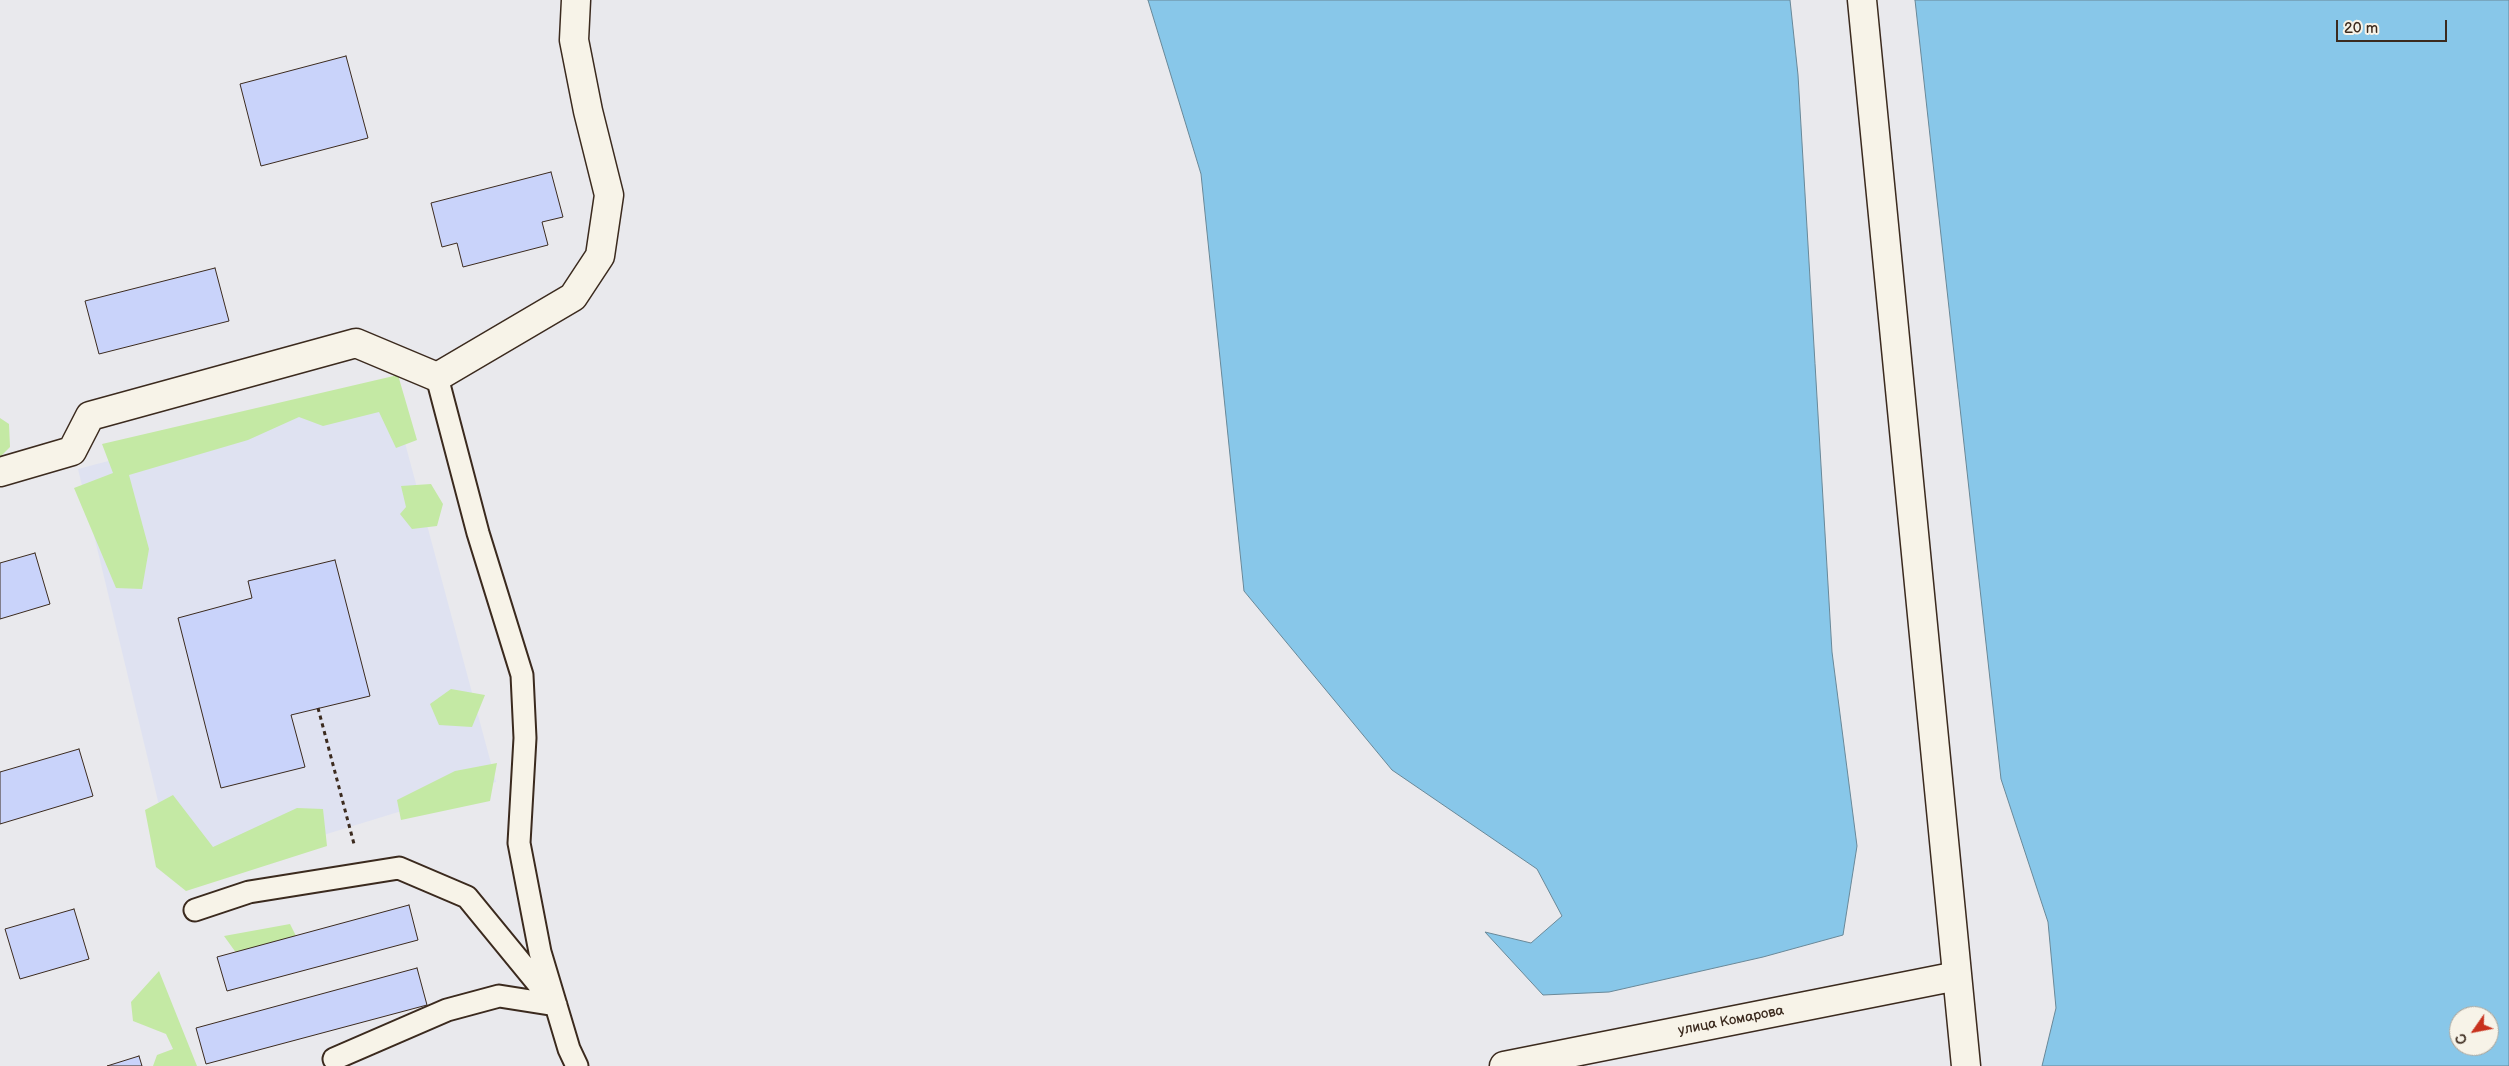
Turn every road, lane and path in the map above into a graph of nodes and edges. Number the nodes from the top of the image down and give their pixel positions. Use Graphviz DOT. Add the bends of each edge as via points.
graph roads {
  1 [pos="576,0"];
  2 [pos="1862,0"];
  3 [pos="437,378"];
  4 [pos="0,472"];
  5 [pos="318,708"];
  6 [pos="363,874"];
  7 [pos="195,910"];
  8 [pos="1957,976"];
  9 [pos="556,1005"];
  10 [pos="334,1060"];
  11 [pos="577,1066"];
  12 [pos="1504,1066"];
  13 [pos="1966,1066"];
  1 -- 3 [label="street" via="574,40 609,195 600,256 573,297"];
  2 -- 8 [label="street"];
  3 -- 4 [label="street" via="356,343 90,416 72,451"];
  3 -- 9 [label="lane" via="478,534 522,675 525,738 519,843 540,952"];
  5 -- 6 [label="path"];
  6 -- 7 [label="lane" via="249,892"];
  6 -- 9 [label="lane" via="399,868 467,897"];
  8 -- 12 [label="street, улица Комарова"];
  8 -- 13 [label="street"];
  9 -- 10 [label="lane" via="499,996 447,1010"];
  9 -- 11 [label="lane"];
}
